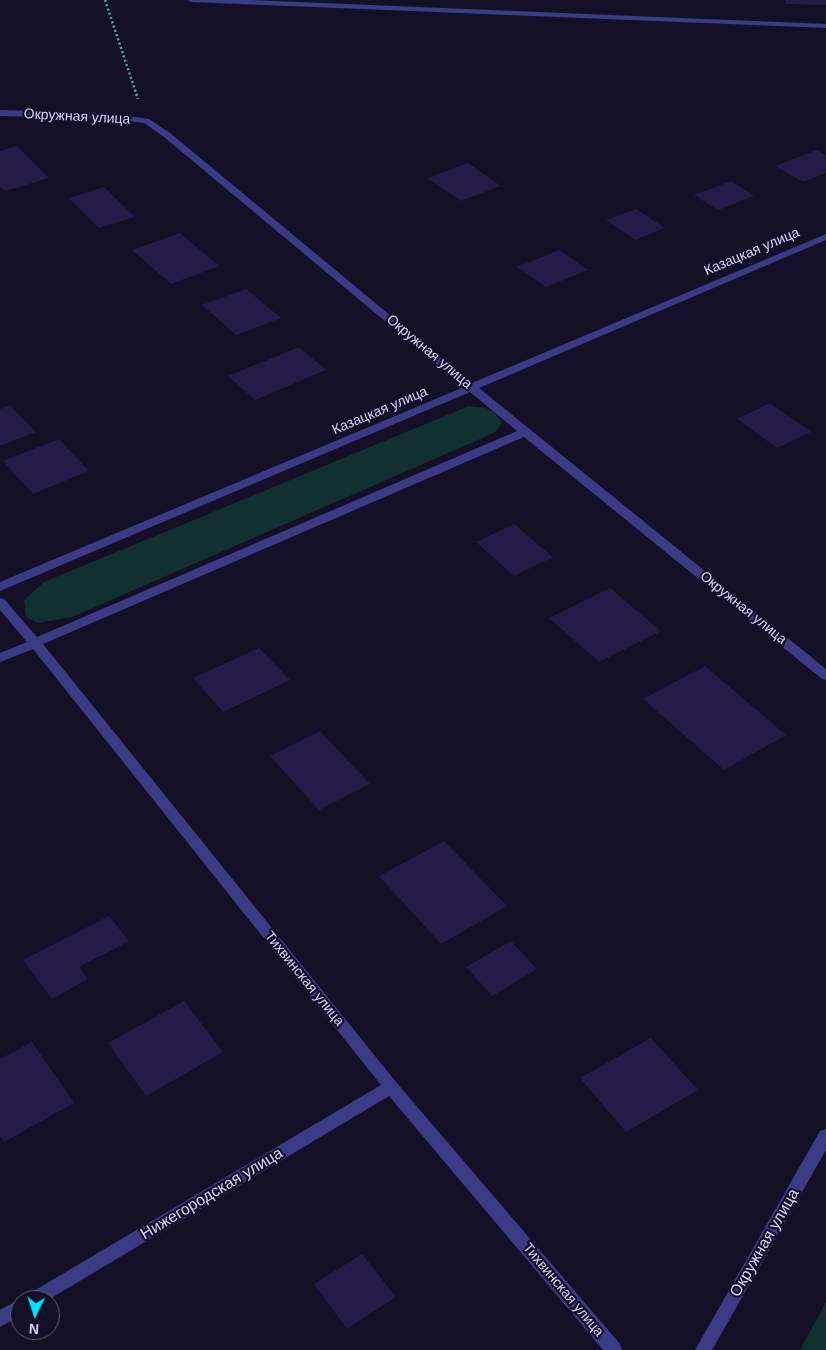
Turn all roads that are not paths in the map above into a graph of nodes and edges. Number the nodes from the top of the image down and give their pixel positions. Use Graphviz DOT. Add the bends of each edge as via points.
graph roads {
  1 [pos="191,0"];
  2 [pos="826,26"];
  3 [pos="0,113"];
  4 [pos="826,237"];
  5 [pos="472,388"];
  6 [pos="525,432"];
  7 [pos="0,587"];
  8 [pos="0,602"];
  9 [pos="35,642"];
  10 [pos="0,658"];
  11 [pos="826,676"];
  12 [pos="391,1087"];
  13 [pos="826,1136"];
  14 [pos="50,1290"];
  15 [pos="614,1350"];
  16 [pos="703,1350"];
  1 -- 2 [label="street"];
  3 -- 5 [label="street, Окружная улица" via="107,116 146,121"];
  4 -- 5 [label="street, Казацкая улица"];
  5 -- 6 [label="street, Окружная улица"];
  5 -- 7 [label="street, Казацкая улица"];
  6 -- 9 [label="street"];
  6 -- 11 [label="street, Окружная улица"];
  8 -- 9 [label="street, Тихвинская улица"];
  9 -- 10 [label="street"];
  9 -- 12 [label="street, Тихвинская улица"];
  12 -- 14 [label="street, Нижегородская улица"];
  12 -- 15 [label="street, Тихвинская улица"];
  13 -- 16 [label="street, Окружная улица"];
}
